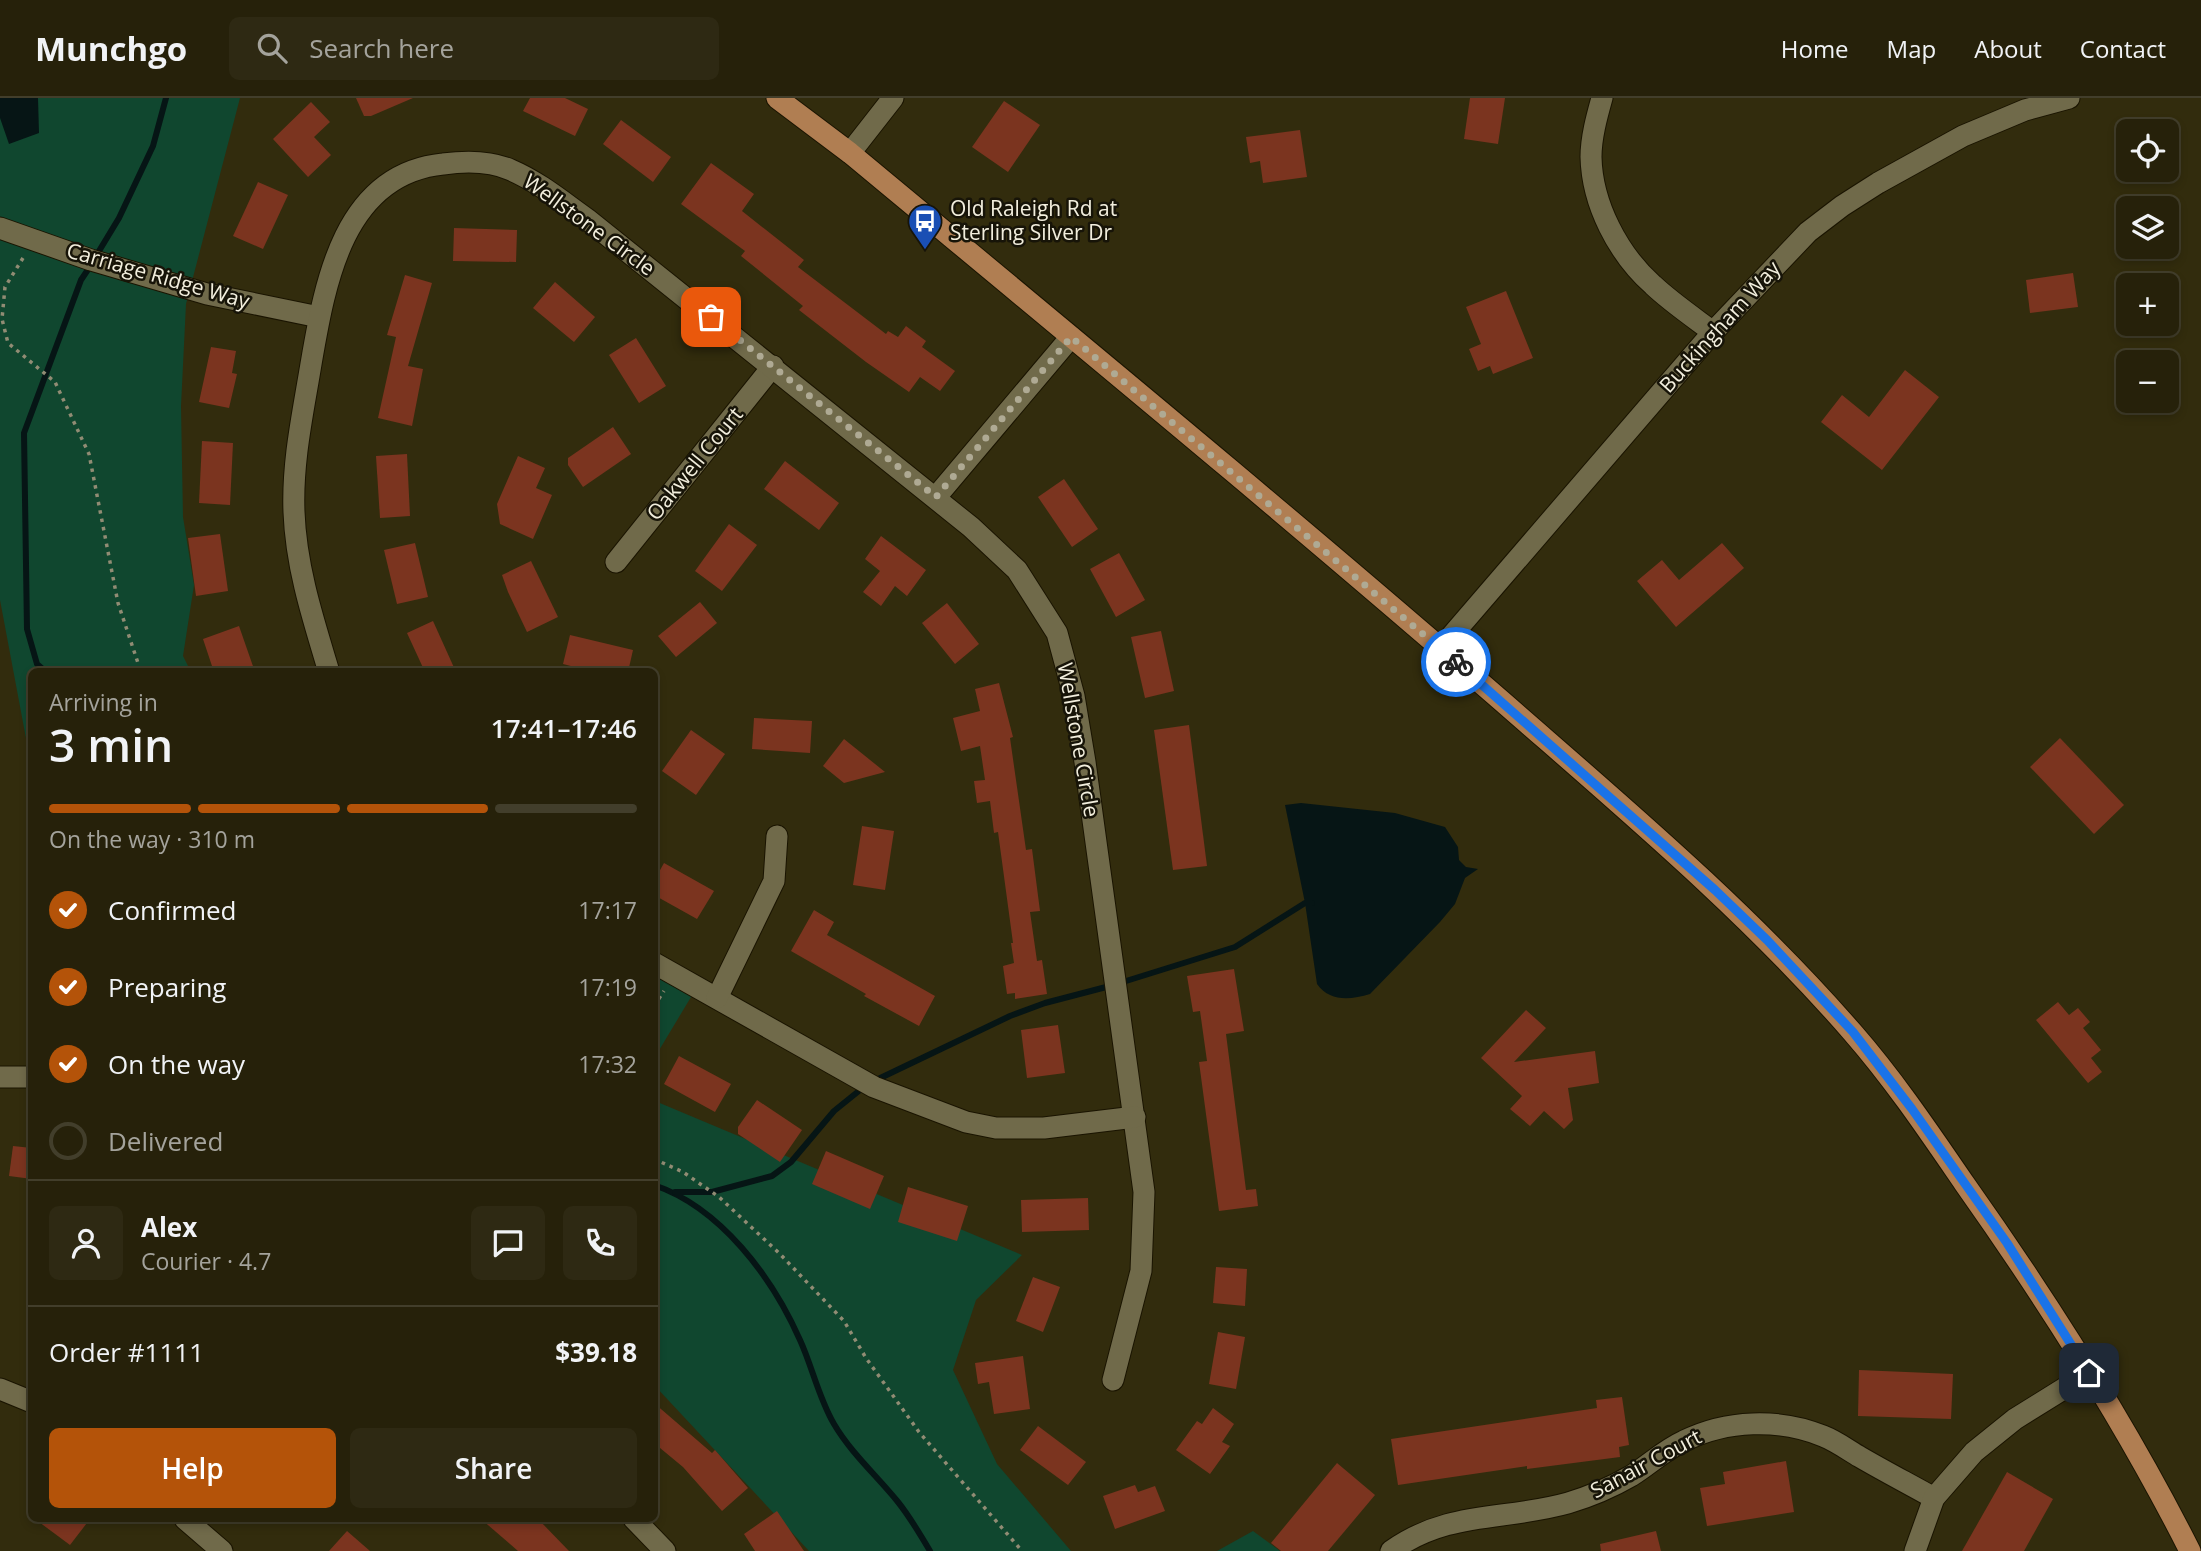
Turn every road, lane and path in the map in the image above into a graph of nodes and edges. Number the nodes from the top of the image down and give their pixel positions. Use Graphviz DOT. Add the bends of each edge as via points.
graph roads {
  1 [pos="776,98"];
  2 [pos="893,98"];
  3 [pos="1602,98"];
  4 [pos="2069,98"];
  5 [pos="850,153"];
  6 [pos="0,228"];
  7 [pos="27,253"];
  8 [pos="319,317"];
  9 [pos="1713,332"];
  10 [pos="1071,337"];
  11 [pos="774,366"];
  12 [pos="936,497"];
  13 [pos="616,562"];
  14 [pos="1441,649"];
  15 [pos="140,668"];
  16 [pos="328,668"];
  17 [pos="777,836"];
  18 [pos="658,965"];
  19 [pos="717,998"];
  20 [pos="0,1077"];
  21 [pos="28,1077"];
  22 [pos="1135,1118"];
  23 [pos="658,1161"];
  24 [pos="2089,1373"];
  25 [pos="1113,1380"];
  26 [pos="0,1389"];
  27 [pos="28,1400"];
  28 [pos="1934,1498"];
  29 [pos="188,1522"];
  30 [pos="637,1522"];
  31 [pos="222,1551"];
  32 [pos="665,1551"];
  33 [pos="1022,1551"];
  34 [pos="1391,1551"];
  35 [pos="1915,1551"];
  36 [pos="2190,1551"];
  1 -- 5 [label="main road"];
  2 -- 5 [label="street"];
  3 -- 9 [label="street" via="1591,155 1598,199 1609,227 1625,255 1652,284"];
  4 -- 9 [label="street, Buckingham Way" via="2025,110 1963,136 1842,206 1791,247"];
  5 -- 10 [label="main road"];
  6 -- 8 [label="street, Carriage Ridge Way" via="207,294"];
  7 -- 15 [label="path" via="5,286 2,319 8,343 55,382 89,454 118,603"];
  8 -- 11 [label="street, Wellstone Circle" via="340,243 371,199 388,183 435,164 481,163 532,180"];
  8 -- 16 [label="street, Wellstone Circle" via="295,454 294,512 301,576"];
  9 -- 14 [label="street, Buckingham Way"];
  10 -- 12 [label="street"];
  10 -- 14 [label="main road"];
  11 -- 12 [label="street, Wellstone Circle"];
  11 -- 13 [label="street, Oakwell Court"];
  12 -- 22 [label="street, Wellstone Circle" via="1017,570 1057,633 1085,762"];
  14 -- 24 [label="main road" via="1715,890 1853,1032 2007,1243"];
  17 -- 19 [label="street" via="774,881"];
  18 -- 19 [label="street"];
  19 -- 22 [label="street" via="874,1087 966,1122 996,1128 1044,1128"];
  20 -- 21 [label="street"];
  22 -- 25 [label="street, Wellstone Circle" via="1144,1192 1141,1271"];
  23 -- 33 [label="path" via="719,1197 844,1321 919,1432"];
  24 -- 28 [label="street" via="2004,1427 1974,1452"];
  24 -- 36 [label="main road"];
  26 -- 27 [label="street"];
  28 -- 34 [label="street, Sanair Court" via="1825,1436 1785,1426 1744,1424 1683,1441 1629,1477 1572,1502 1532,1512 1465,1519 1437,1527"];
  28 -- 35 [label="street"];
  29 -- 31 [label="street"];
  30 -- 32 [label="street"];
}
